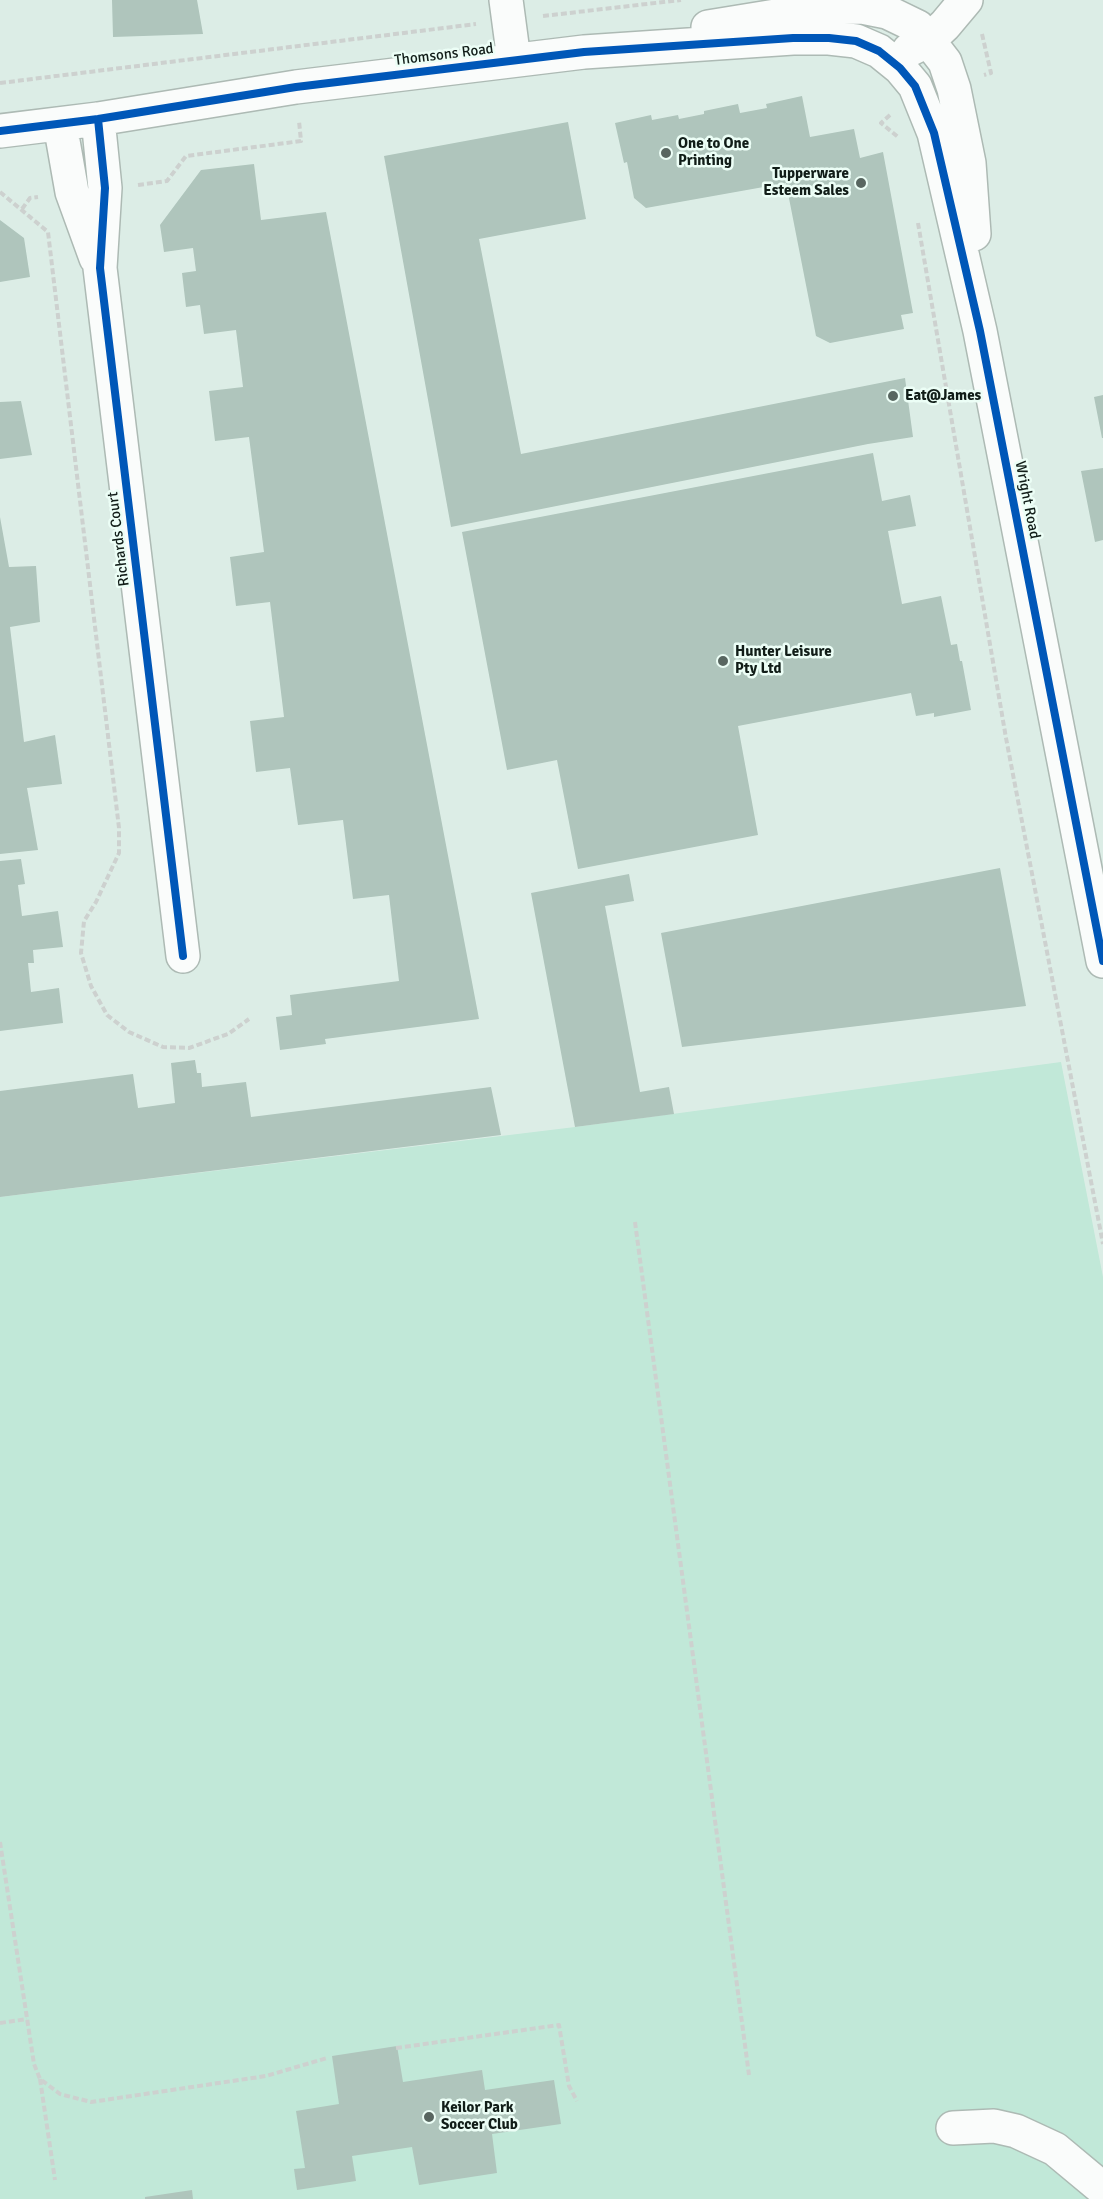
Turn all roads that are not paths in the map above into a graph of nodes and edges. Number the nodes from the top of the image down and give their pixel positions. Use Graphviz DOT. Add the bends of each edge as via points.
graph roads {
  1 [pos="963,3"];
  2 [pos="508,10"];
  3 [pos="916,21"];
  4 [pos="584,52"];
  5 [pos="889,59"];
  6 [pos="514,60"];
  7 [pos="98,119"];
  8 [pos="60,124"];
  9 [pos="0,131"];
  10 [pos="100,268"];
  11 [pos="980,331"];
  12 [pos="183,956"];
  13 [pos="1103,961"];
  14 [pos="953,2127"];
  15 [pos="1103,2189"];
  1 -- 3 [label="street"];
  2 -- 6 [label="street"];
  3 -- 4 [label="street, Thomsons Road" via="862,7 825,8"];
  3 -- 5 [label="street"];
  3 -- 11 [label="street, Wright Road" via="945,62 964,133"];
  4 -- 5 [label="street, Thomsons Road" via="829,38 856,41"];
  4 -- 6 [label="street, Thomsons Road"];
  5 -- 11 [label="street, Wright Road" via="915,86 934,133"];
  6 -- 7 [label="street, Thomsons Road" via="296,87"];
  7 -- 8 [label="street, Thomsons Road"];
  7 -- 10 [label="street, Richards Court" via="105,188"];
  8 -- 9 [label="street, Thomsons Road"];
  8 -- 10 [label="street, Richards Court" via="72,192"];
  10 -- 12 [label="street, Richards Court"];
  11 -- 13 [label="street, Wright Road"];
  14 -- 15 [label="street" via="994,2126 1016,2131 1055,2149"];
}
